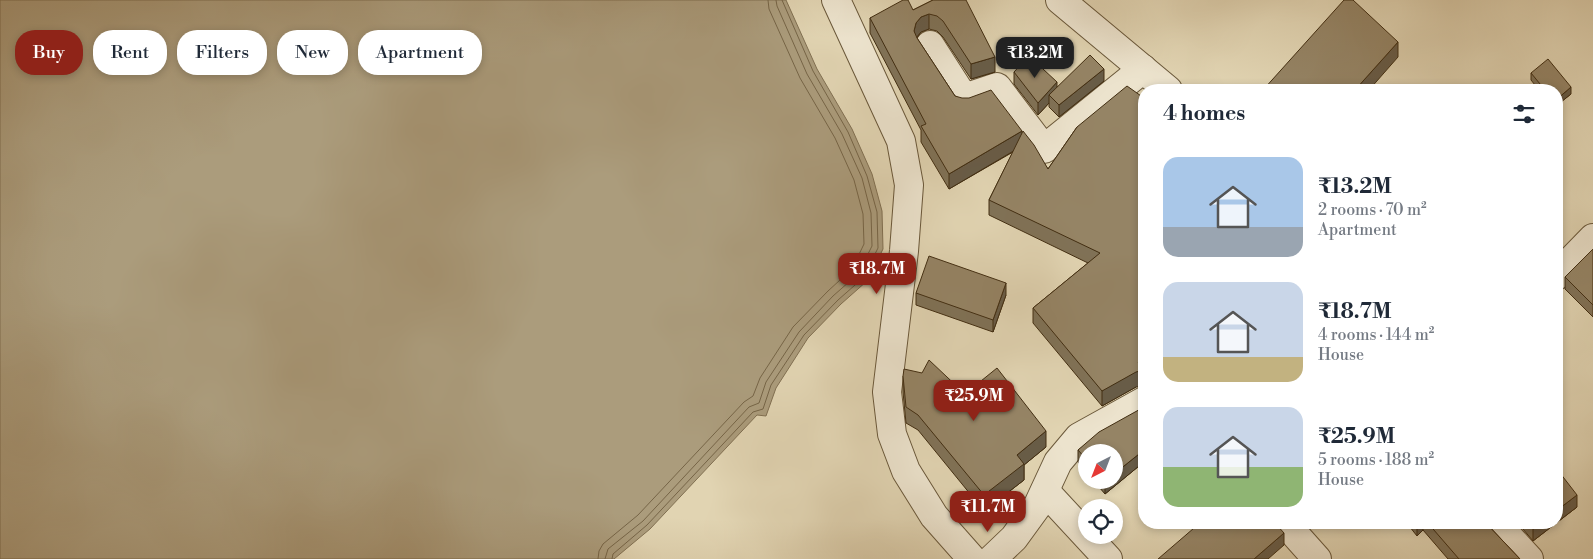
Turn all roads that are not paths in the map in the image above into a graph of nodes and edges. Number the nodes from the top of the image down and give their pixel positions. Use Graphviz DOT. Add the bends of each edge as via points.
graph roads {
  1 [pos="836,0"];
  2 [pos="1060,0"];
  3 [pos="930,44"];
  4 [pos="1143,69"];
  5 [pos="1161,84"];
  6 [pos="1593,238"];
  7 [pos="1563,269"];
  8 [pos="1138,404"];
  9 [pos="1045,491"];
  10 [pos="1290,529"];
  11 [pos="1501,529"];
  12 [pos="972,559"];
  13 [pos="992,559"];
  14 [pos="1108,559"];
  15 [pos="1317,559"];
  16 [pos="1529,559"];
  1 -- 12 [label="street" via="901,141 909,185 887,392 892,434 906,471 934,516"];
  2 -- 4 [label="street"];
  3 -- 4 [label="street" via="964,98 997,87 1044,149"];
  4 -- 5 [label="street"];
  6 -- 7 [label="street"];
  8 -- 9 [label="street" via="1079,437 1058,462"];
  9 -- 13 [label="street" via="1014,538"];
  9 -- 14 [label="street"];
  10 -- 15 [label="street"];
  11 -- 16 [label="street"];
}
